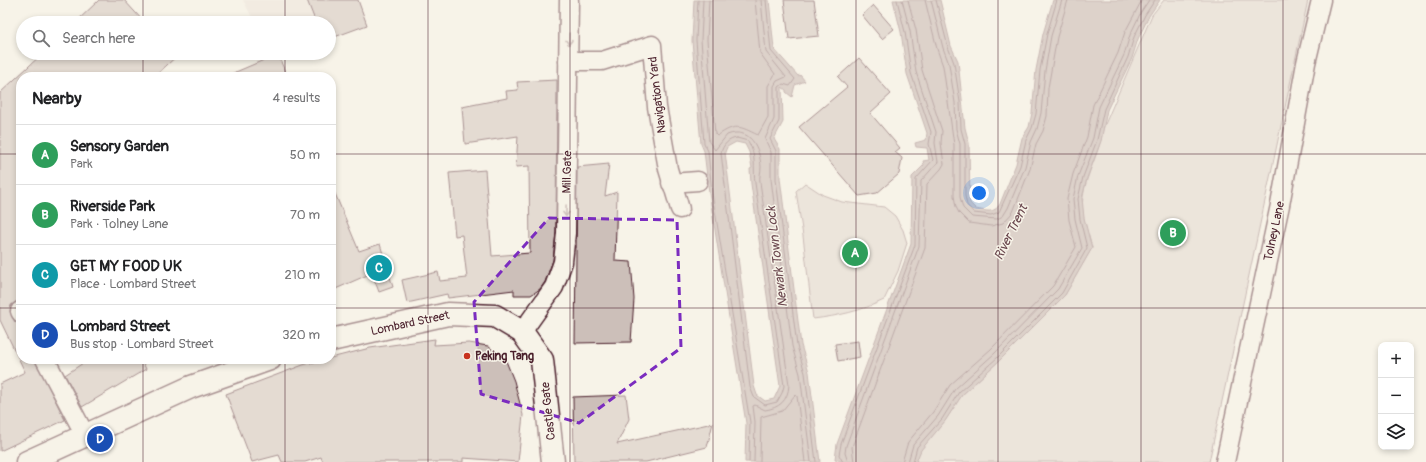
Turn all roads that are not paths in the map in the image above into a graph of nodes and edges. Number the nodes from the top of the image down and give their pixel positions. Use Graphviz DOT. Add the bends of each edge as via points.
graph roads {
  1 [pos="570,0"];
  2 [pos="1321,0"];
  3 [pos="568,61"];
  4 [pos="698,181"];
  5 [pos="671,183"];
  6 [pos="680,209"];
  7 [pos="522,332"];
  8 [pos="336,339"];
  9 [pos="542,360"];
  10 [pos="48,364"];
  11 [pos="256,364"];
  12 [pos="85,435"];
  13 [pos="28,462"];
  14 [pos="553,462"];
  15 [pos="1225,462"];
  1 -- 3 [label="street, Mill Gate, one-way"];
  2 -- 15 [label="street, Tolney Lane"];
  3 -- 5 [label="street, Navigation Yard" via="602,61 652,45 657,107"];
  3 -- 7 [label="street, Mill Gate, one-way" via="566,233 563,262 554,287"];
  4 -- 5 [label="street"];
  5 -- 6 [label="street, Navigation Yard"];
  7 -- 8 [label="main road, Lombard Street" via="495,316 448,314"];
  7 -- 9 [label="main road, Lombard Street"];
  9 -- 14 [label="main road, Castle Gate"];
  10 -- 12 [label="street"];
  11 -- 12 [label="main road" via="191,387"];
  12 -- 13 [label="main road"];
}
